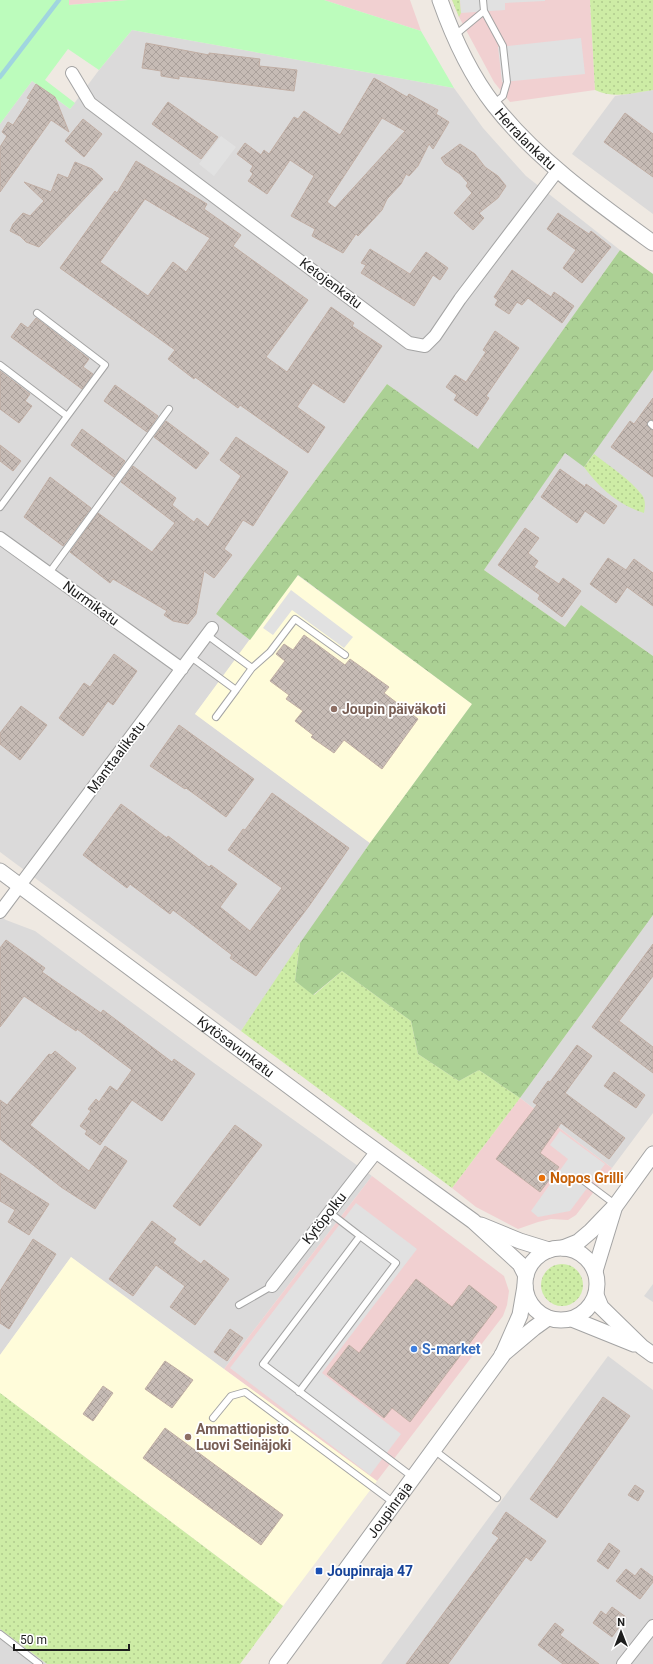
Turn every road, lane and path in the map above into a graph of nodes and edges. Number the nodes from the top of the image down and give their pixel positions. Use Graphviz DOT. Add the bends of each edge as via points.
graph roads {
  1 [pos="440,0"];
  2 [pos="483,0"];
  3 [pos="484,11"];
  4 [pos="453,37"];
  5 [pos="72,73"];
  6 [pos="493,104"];
  7 [pos="558,170"];
  8 [pos="652,241"];
  9 [pos="36,313"];
  10 [pos="0,365"];
  11 [pos="168,409"];
  12 [pos="67,416"];
  13 [pos="0,507"];
  14 [pos="0,538"];
  15 [pos="49,573"];
  16 [pos="209,632"];
  17 [pos="345,655"];
  18 [pos="191,657"];
  19 [pos="252,668"];
  20 [pos="182,669"];
  21 [pos="236,690"];
  22 [pos="216,717"];
  23 [pos="0,871"];
  24 [pos="20,886"];
  25 [pos="0,912"];
  26 [pos="377,1151"];
  27 [pos="653,1154"];
  28 [pos="580,1178"];
  29 [pos="616,1205"];
  30 [pos="329,1212"];
  31 [pos="473,1221"];
  32 [pos="360,1236"];
  33 [pos="556,1249"];
  34 [pos="595,1271"];
  35 [pos="525,1282"];
  36 [pos="272,1286"];
  37 [pos="596,1295"];
  38 [pos="239,1305"];
  39 [pos="548,1318"];
  40 [pos="572,1319"];
  41 [pos="648,1351"];
  42 [pos="502,1356"];
  43 [pos="299,1392"];
  44 [pos="213,1418"];
  45 [pos="434,1450"];
  46 [pos="414,1478"];
  47 [pos="497,1498"];
  48 [pos="395,1504"];
  49 [pos="653,1626"];
  50 [pos="0,1634"];
  51 [pos="39,1664"];
  52 [pos="277,1664"];
  53 [pos="623,1664"];
  1 -- 4 [label="street, Herralankatu"];
  2 -- 3 [label="lane"];
  3 -- 4 [label="lane"];
  3 -- 6 [label="lane" via="503,46 507,82 503,96"];
  4 -- 6 [label="street, Herralankatu"];
  5 -- 7 [label="street, Ketojenkatu" via="90,103 410,343 425,346"];
  6 -- 7 [label="street, Herralankatu" via="516,131"];
  7 -- 8 [label="street, Herralankatu"];
  9 -- 12 [label="lane" via="105,365"];
  10 -- 12 [label="lane"];
  11 -- 15 [label="lane"];
  12 -- 13 [label="lane"];
  14 -- 15 [label="street, Nurmikatu"];
  15 -- 20 [label="street, Nurmikatu"];
  16 -- 18 [label="street, Manttaalikatu"];
  16 -- 19 [label="lane"];
  17 -- 19 [label="lane" via="295,619 270,652"];
  18 -- 20 [label="street, Manttaalikatu"];
  18 -- 21 [label="lane"];
  19 -- 21 [label="lane"];
  20 -- 24 [label="street, Manttaalikatu"];
  21 -- 22 [label="lane"];
  23 -- 24 [label="street, Kytösavunkatu"];
  24 -- 25 [label="street, Manttaalikatu"];
  24 -- 26 [label="street, Kytösavunkatu"];
  26 -- 30 [label="street, Kytöpolku"];
  26 -- 31 [label="street, Kytösavunkatu"];
  27 -- 29 [label="street"];
  28 -- 29 [label="lane"];
  29 -- 33 [label="street" via="578,1242"];
  29 -- 34 [label="street"];
  30 -- 32 [label="lane"];
  30 -- 36 [label="street, Kytöpolku"];
  31 -- 33 [label="street, Kytösavunkatu" via="520,1241"];
  31 -- 35 [label="street, Kytösavunkatu" via="520,1264"];
  32 -- 43 [label="lane" via="263,1364"];
  32 -- 43 [label="lane" via="396,1263"];
  33 -- 34 [label="street" via="582,1255"];
  33 -- 35 [label="street" via="538,1256 530,1265"];
  34 -- 37 [label="street"];
  35 -- 39 [label="street" via="527,1297 532,1306"];
  35 -- 42 [label="street, Joupinraja" via="520,1315"];
  36 -- 38 [label="lane"];
  37 -- 40 [label="street" via="587,1310"];
  37 -- 41 [label="street" via="601,1307"];
  39 -- 40 [label="street"];
  39 -- 42 [label="street, Joupinraja"];
  40 -- 41 [label="street"];
  42 -- 45 [label="street, Joupinraja"];
  43 -- 46 [label="lane"];
  44 -- 48 [label="lane" via="231,1396 245,1392"];
  45 -- 46 [label="street, Joupinraja"];
  45 -- 47 [label="lane"];
  46 -- 48 [label="street, Joupinraja"];
  48 -- 52 [label="street, Joupinraja"];
  49 -- 53 [label="street"];
  50 -- 51 [label="lane"];
}
